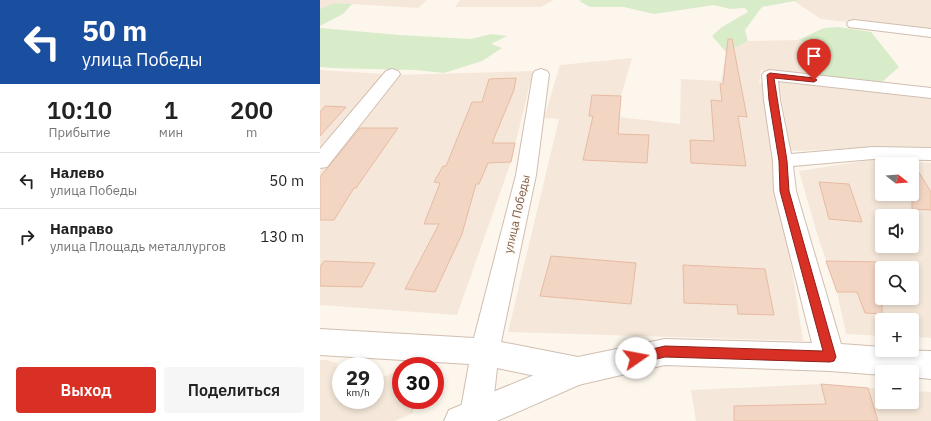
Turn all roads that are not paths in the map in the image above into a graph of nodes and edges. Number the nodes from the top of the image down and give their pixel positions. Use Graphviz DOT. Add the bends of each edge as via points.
graph roads {
  1 [pos="854,24"];
  2 [pos="931,33"];
  3 [pos="392,74"];
  4 [pos="541,74"];
  5 [pos="931,93"];
  6 [pos="931,154"];
  7 [pos="783,161"];
  8 [pos="320,162"];
  9 [pos="320,342"];
  10 [pos="485,352"];
  11 [pos="830,357"];
  12 [pos="931,365"];
  13 [pos="578,370"];
  14 [pos="468,417"];
  1 -- 2 [label="street"];
  3 -- 8 [label="street"];
  4 -- 10 [label="street, улица Победы" via="526,175"];
  5 -- 7 [label="street" via="770,75"];
  6 -- 7 [label="street" via="873,153"];
  7 -- 11 [label="street" via="785,191"];
  9 -- 10 [label="street"];
  10 -- 13 [label="street"];
  10 -- 14 [label="street, улица Победы"];
  11 -- 12 [label="street"];
  11 -- 13 [label="street" via="665,352"];
  13 -- 14 [label="street"];
}
